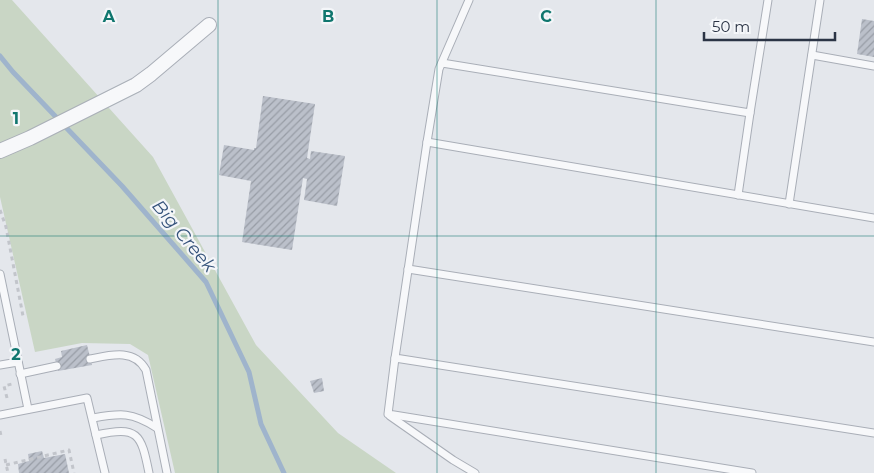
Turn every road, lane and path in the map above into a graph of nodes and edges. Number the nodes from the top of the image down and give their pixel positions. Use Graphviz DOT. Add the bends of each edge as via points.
graph roads {
  1 [pos="469,0"];
  2 [pos="768,0"];
  3 [pos="820,0"];
  4 [pos="209,25"];
  5 [pos="812,56"];
  6 [pos="442,63"];
  7 [pos="874,66"];
  8 [pos="750,112"];
  9 [pos="427,142"];
  10 [pos="0,151"];
  11 [pos="738,195"];
  12 [pos="790,204"];
  13 [pos="0,210"];
  14 [pos="874,218"];
  15 [pos="408,269"];
  16 [pos="0,274"];
  17 [pos="23,318"];
  18 [pos="874,342"];
  19 [pos="395,358"];
  20 [pos="90,359"];
  21 [pos="18,362"];
  22 [pos="0,365"];
  23 [pos="57,366"];
  24 [pos="20,374"];
  25 [pos="12,384"];
  26 [pos="7,398"];
  27 [pos="28,409"];
  28 [pos="388,414"];
  29 [pos="0,415"];
  30 [pos="92,418"];
  31 [pos="158,428"];
  32 [pos="874,433"];
  33 [pos="96,435"];
  34 [pos="5,459"];
  35 [pos="6,465"];
  36 [pos="8,473"];
  37 [pos="74,473"];
  38 [pos="106,473"];
  39 [pos="149,473"];
  40 [pos="166,473"];
  41 [pos="475,473"];
  42 [pos="752,473"];
  1 -- 6 [label="lane"];
  2 -- 8 [label="lane"];
  3 -- 5 [label="lane"];
  4 -- 10 [label="street" via="136,85"];
  5 -- 7 [label="lane"];
  5 -- 12 [label="lane"];
  6 -- 8 [label="lane"];
  6 -- 9 [label="lane"];
  8 -- 11 [label="lane"];
  9 -- 11 [label="lane"];
  9 -- 15 [label="lane"];
  11 -- 12 [label="lane"];
  12 -- 14 [label="lane"];
  13 -- 17 [label="path"];
  15 -- 18 [label="lane"];
  15 -- 19 [label="lane"];
  16 -- 21 [label="lane"];
  19 -- 28 [label="lane"];
  19 -- 32 [label="lane"];
  20 -- 31 [label="lane" via="122,354 142,364"];
  21 -- 22 [label="lane"];
  21 -- 24 [label="lane"];
  23 -- 24 [label="lane"];
  24 -- 27 [label="lane"];
  25 -- 26 [label="path" via="4,386"];
  27 -- 29 [label="lane"];
  27 -- 30 [label="lane" via="87,398"];
  28 -- 41 [label="lane"];
  28 -- 42 [label="lane"];
  30 -- 31 [label="lane" via="122,414 141,418"];
  30 -- 33 [label="lane"];
  31 -- 40 [label="lane"];
  33 -- 38 [label="lane"];
  33 -- 39 [label="lane" via="123,431 136,436 145,454"];
  34 -- 35 [label="path"];
  35 -- 36 [label="path"];
  35 -- 37 [label="path" via="70,450"];
}
